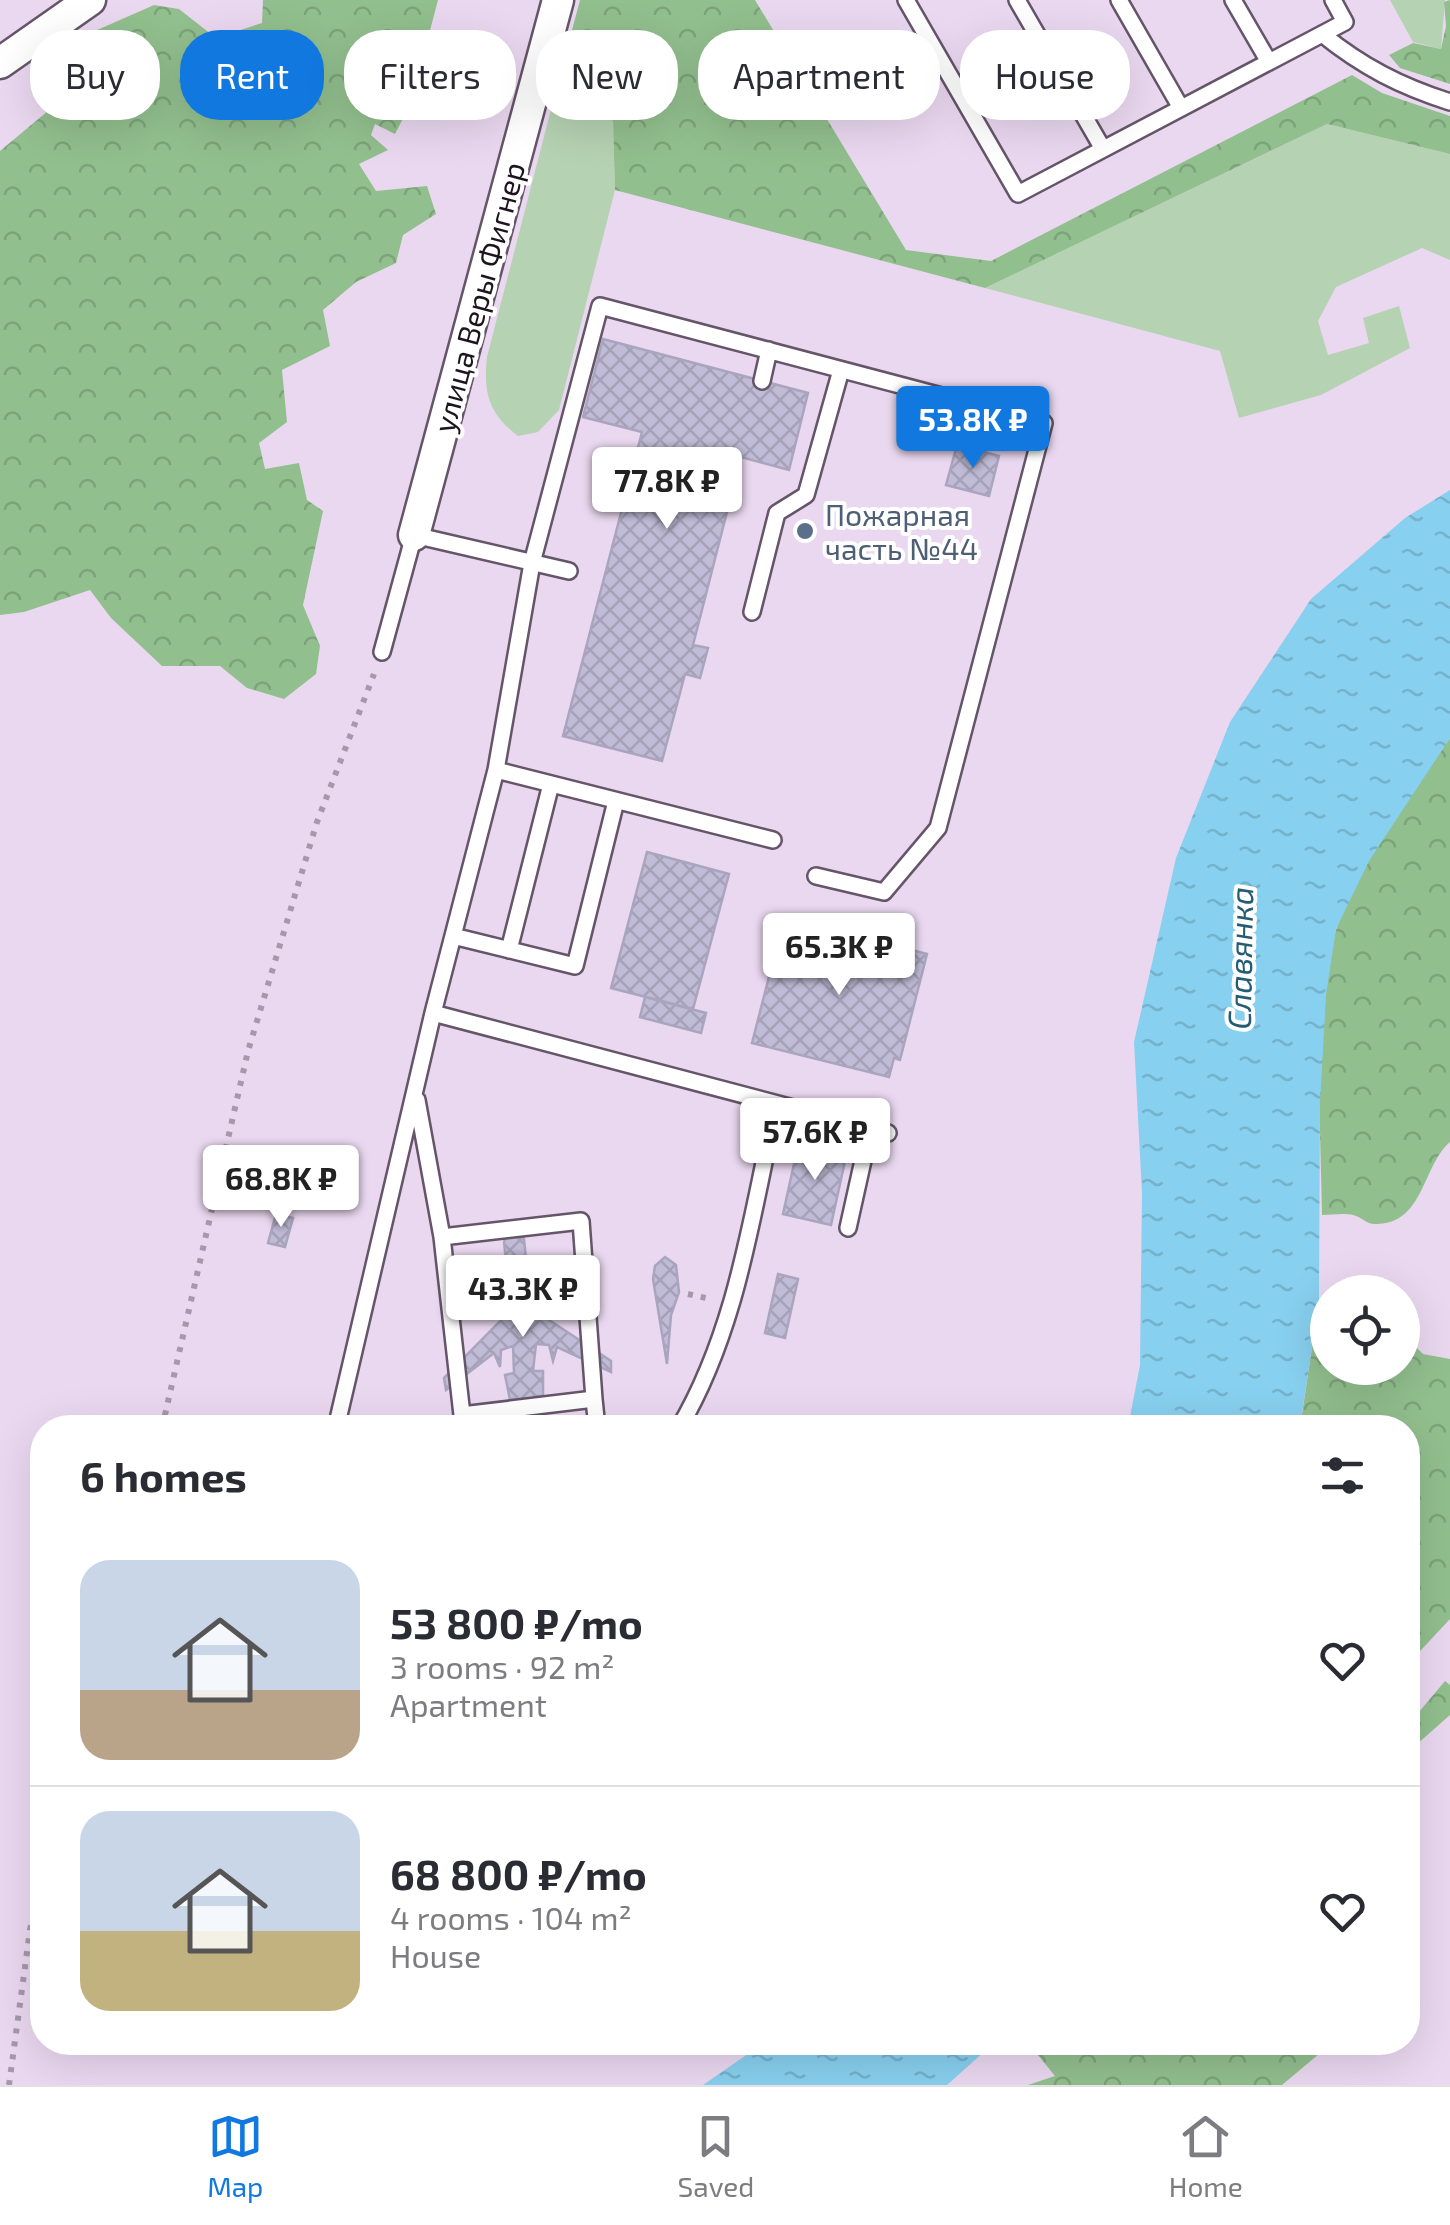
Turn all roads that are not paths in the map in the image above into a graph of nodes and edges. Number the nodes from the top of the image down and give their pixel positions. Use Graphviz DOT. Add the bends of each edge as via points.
graph roads {
  1 [pos="90,0"];
  2 [pos="558,0"];
  3 [pos="906,0"];
  4 [pos="1017,0"];
  5 [pos="1119,0"];
  6 [pos="1233,0"];
  7 [pos="1333,0"];
  8 [pos="1322,34"];
  9 [pos="0,62"];
  10 [pos="1268,62"];
  11 [pos="1450,102"];
  12 [pos="1181,108"];
  13 [pos="1103,149"];
  14 [pos="769,350"];
  15 [pos="841,370"];
  16 [pos="762,380"];
  17 [pos="414,535"];
  18 [pos="532,563"];
  19 [pos="569,571"];
  20 [pos="752,612"];
  21 [pos="382,652"];
  22 [pos="496,770"];
  23 [pos="551,784"];
  24 [pos="616,800"];
  25 [pos="773,840"];
  26 [pos="816,876"];
  27 [pos="453,936"];
  28 [pos="509,950"];
  29 [pos="433,1013"];
  30 [pos="415,1090"];
  31 [pos="776,1104"];
  32 [pos="870,1128"];
  33 [pos="888,1134"];
  34 [pos="848,1228"];
  35 [pos="442,1237"];
  36 [pos="594,1398"];
  37 [pos="339,1415"];
  38 [pos="596,1415"];
  39 [pos="687,1415"];
  1 -- 9 [label="street"];
  2 -- 17 [label="street, улица Веры Фигнер"];
  3 -- 13 [label="lane" via="1018,194"];
  4 -- 13 [label="lane"];
  5 -- 12 [label="lane"];
  6 -- 10 [label="lane"];
  7 -- 8 [label="lane" via="1345,22"];
  8 -- 10 [label="lane"];
  8 -- 11 [label="lane" via="1365,68"];
  10 -- 12 [label="lane"];
  12 -- 13 [label="lane"];
  14 -- 15 [label="lane"];
  14 -- 16 [label="lane"];
  14 -- 18 [label="lane" via="600,306"];
  15 -- 20 [label="lane" via="806,495 777,513"];
  15 -- 26 [label="lane" via="1044,423 938,828 884,892"];
  17 -- 18 [label="lane"];
  17 -- 21 [label="lane"];
  18 -- 19 [label="lane"];
  18 -- 22 [label="lane"];
  22 -- 23 [label="lane"];
  22 -- 27 [label="lane"];
  23 -- 24 [label="lane"];
  23 -- 28 [label="lane"];
  24 -- 25 [label="lane"];
  24 -- 28 [label="lane" via="575,966"];
  27 -- 28 [label="lane"];
  27 -- 29 [label="lane"];
  29 -- 30 [label="lane"];
  29 -- 31 [label="lane"];
  30 -- 35 [label="lane"];
  30 -- 37 [label="lane"];
  31 -- 32 [label="lane"];
  31 -- 39 [label="lane" via="728,1319"];
  32 -- 33 [label="lane"];
  32 -- 34 [label="lane"];
  35 -- 36 [label="lane" via="462,1415"];
  35 -- 36 [label="lane" via="581,1221"];
  36 -- 38 [label="lane"];
}
